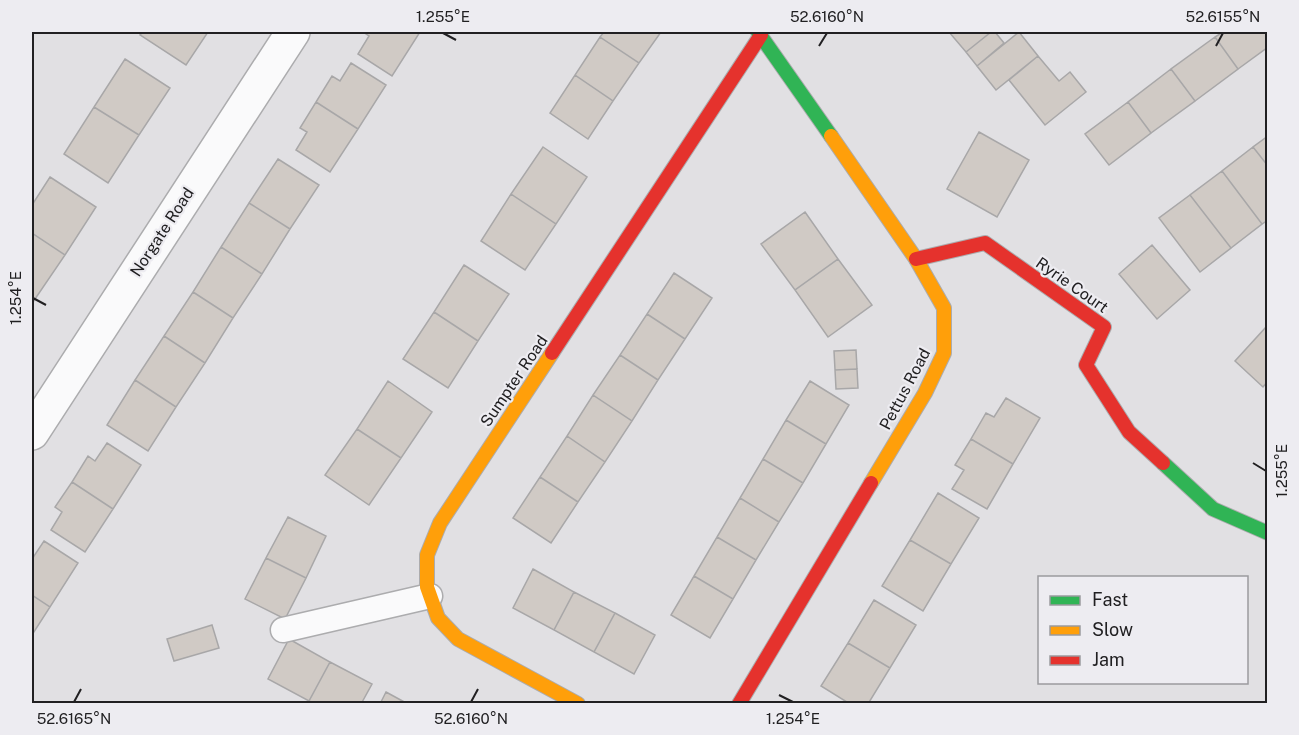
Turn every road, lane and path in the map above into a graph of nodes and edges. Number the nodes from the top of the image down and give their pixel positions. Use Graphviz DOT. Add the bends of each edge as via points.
graph roads {
  1 [pos="293,32"];
  2 [pos="760,33"];
  3 [pos="916,259"];
  4 [pos="32,433"];
  5 [pos="1268,532"];
  6 [pos="430,596"];
  7 [pos="283,630"];
  8 [pos="578,704"];
  9 [pos="739,704"];
  1 -- 4 [label="street, Norgate Road"];
  2 -- 3 [label="street, Pettus Road"];
  2 -- 6 [label="street, Sumpter Road" via="440,523 427,555"];
  3 -- 5 [label="street, Ryrie Court" via="985,243 1104,327 1086,365 1129,432 1213,510"];
  3 -- 9 [label="street, Pettus Road" via="944,308 944,353 926,393"];
  6 -- 7 [label="lane"];
  6 -- 8 [label="street, Sumpter Road" via="438,618 458,639"];
}
